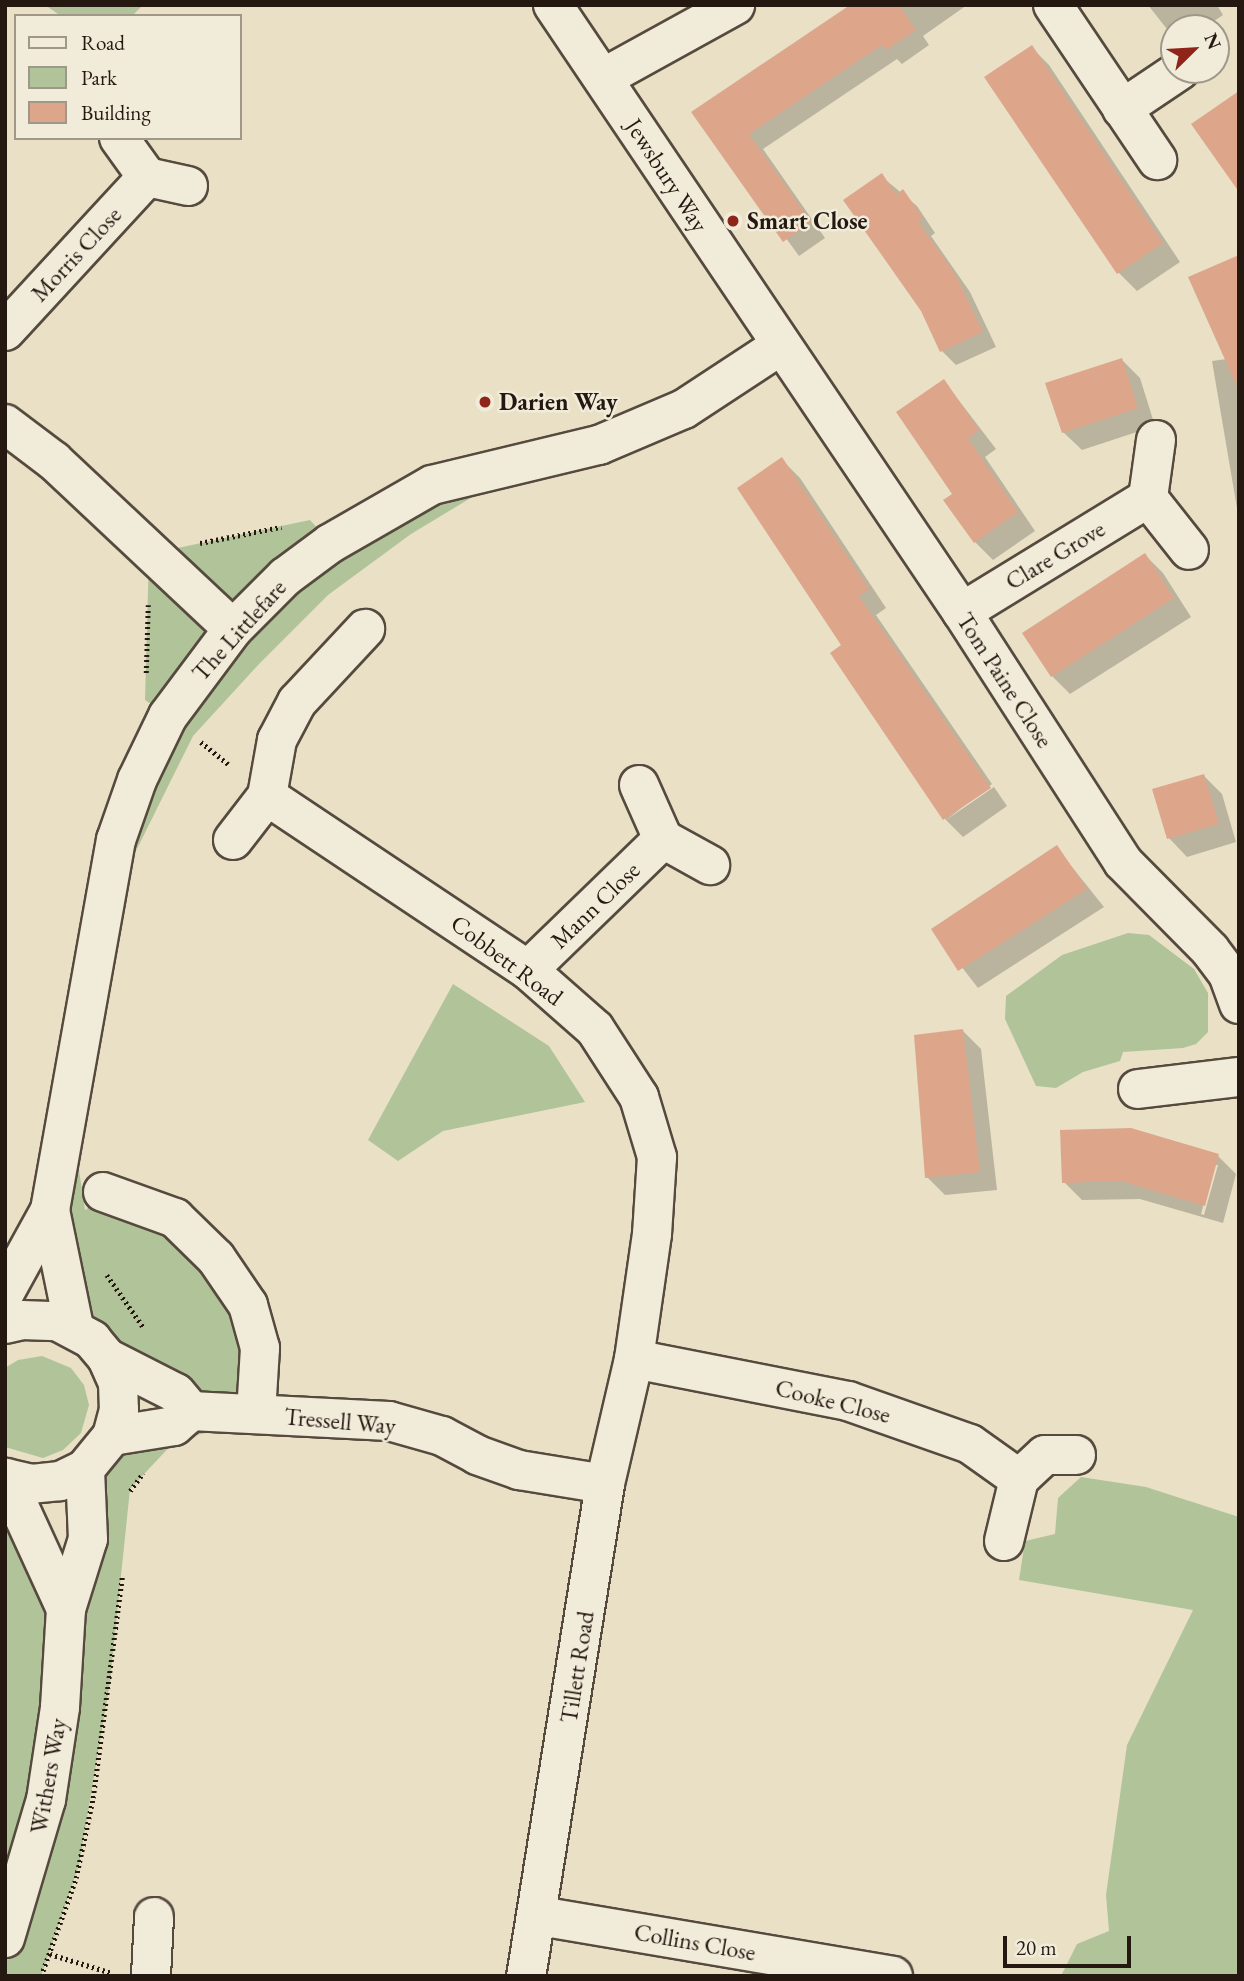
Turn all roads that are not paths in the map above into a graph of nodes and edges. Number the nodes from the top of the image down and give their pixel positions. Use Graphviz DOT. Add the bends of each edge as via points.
graph roads {
  1 [pos="553,5"];
  2 [pos="735,5"];
  3 [pos="1053,5"];
  4 [pos="603,78"];
  5 [pos="1160,83"];
  6 [pos="1122,109"];
  7 [pos="120,140"];
  8 [pos="1157,160"];
  9 [pos="146,177"];
  10 [pos="188,186"];
  11 [pos="5,331"];
  12 [pos="780,346"];
  13 [pos="5,424"];
  14 [pos="1156,440"];
  15 [pos="1148,498"];
  16 [pos="1189,550"];
  17 [pos="962,612"];
  18 [pos="233,629"];
  19 [pos="365,629"];
  20 [pos="639,785"];
  21 [pos="267,796"];
  22 [pos="233,839"];
  23 [pos="663,839"];
  24 [pos="710,864"];
  25 [pos="528,970"];
  26 [pos="1239,1004"];
  27 [pos="1239,1077"];
  28 [pos="1138,1089"];
  29 [pos="103,1192"];
  30 [pos="50,1210"];
  31 [pos="5,1292"];
  32 [pos="5,1324"];
  33 [pos="74,1327"];
  34 [pos="107,1358"];
  35 [pos="634,1359"];
  36 [pos="191,1411"];
  37 [pos="256,1414"];
  38 [pos="112,1436"];
  39 [pos="1076,1455"];
  40 [pos="85,1469"];
  41 [pos="5,1478"];
  42 [pos="1019,1479"];
  43 [pos="605,1485"];
  44 [pos="1004,1541"];
  45 [pos="66,1609"];
  46 [pos="539,1916"];
  47 [pos="154,1917"];
  48 [pos="5,1938"];
  49 [pos="151,1976"];
  50 [pos="526,1976"];
  51 [pos="893,1976"];
  1 -- 4 [label="street, Jewsbury Way"];
  2 -- 4 [label="street"];
  3 -- 6 [label="street"];
  4 -- 12 [label="street, Jewsbury Way"];
  5 -- 6 [label="street"];
  6 -- 8 [label="street"];
  7 -- 9 [label="street"];
  9 -- 10 [label="street"];
  9 -- 11 [label="street, Morris Close"];
  12 -- 17 [label="street, Tom Paine Close"];
  12 -- 18 [label="street, The Littlefare" via="684,409 600,445 432,485 331,543 285,577"];
  13 -- 18 [label="street" via="54,461"];
  14 -- 15 [label="street"];
  15 -- 16 [label="street"];
  15 -- 17 [label="street, Clare Grove"];
  17 -- 26 [label="street, Tom Paine Close" via="1123,862 1210,950 1228,974"];
  18 -- 30 [label="street, The Littlefare" via="168,716 137,780 116,840"];
  19 -- 21 [label="street" via="297,702 277,740"];
  20 -- 23 [label="street"];
  21 -- 22 [label="street"];
  21 -- 25 [label="street, Cobbett Road"];
  23 -- 24 [label="street"];
  23 -- 25 [label="street, Mann Close"];
  25 -- 35 [label="street, Cobbett Road" via="595,1029 639,1097 657,1157 652,1234"];
  27 -- 28 [label="street"];
  29 -- 37 [label="street" via="175,1218 216,1258 248,1305 260,1348"];
  30 -- 31 [label="street, The Littlefare"];
  30 -- 33 [label="street, The Littlefare"];
  32 -- 33 [label="street" via="40,1318"];
  33 -- 34 [label="street"];
  34 -- 36 [label="street" via="176,1393"];
  34 -- 38 [label="street" via="118,1383 119,1410"];
  35 -- 42 [label="street, Cooke Close" via="848,1401 970,1444"];
  35 -- 43 [label="street, Tillett Road"];
  36 -- 37 [label="street, Tressell Way"];
  36 -- 38 [label="street" via="174,1426"];
  37 -- 43 [label="street, Tressell Way" via="388,1421 442,1436 519,1470"];
  38 -- 40 [label="street"];
  39 -- 42 [label="street" via="1045,1455"];
  40 -- 41 [label="street" via="60,1481 32,1484"];
  40 -- 45 [label="street, Withers Way" via="88,1539"];
  41 -- 45 [label="street, Withers Way"];
  42 -- 44 [label="street"];
  43 -- 46 [label="street, Tillett Road"];
  45 -- 48 [label="street, Withers Way" via="60,1707 46,1800"];
  46 -- 50 [label="street, Tillett Road"];
  46 -- 51 [label="street, Collins Close"];
  47 -- 49 [label="street"];
}
